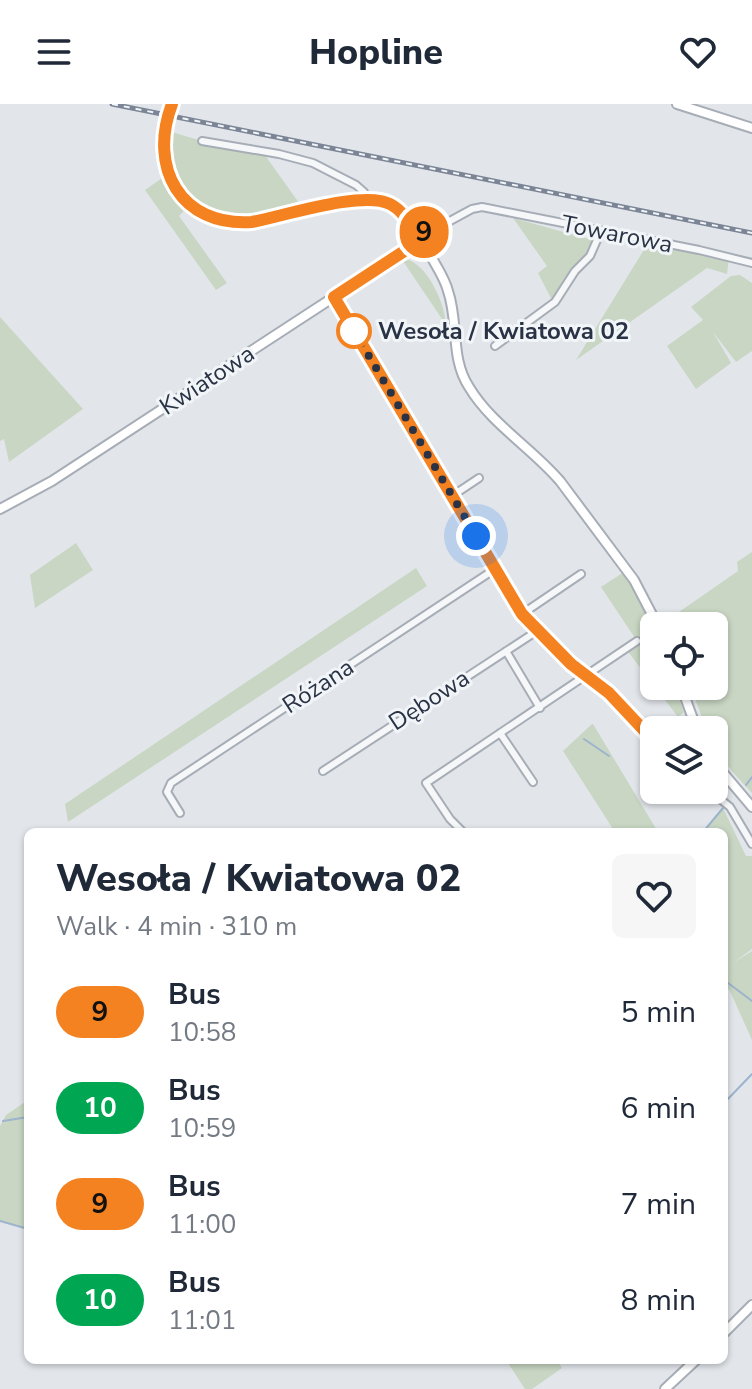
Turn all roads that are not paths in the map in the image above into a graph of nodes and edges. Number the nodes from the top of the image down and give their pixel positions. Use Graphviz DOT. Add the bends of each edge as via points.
graph roads {
  1 [pos="172,104"];
  2 [pos="677,104"];
  3 [pos="752,128"];
  4 [pos="202,141"];
  5 [pos="366,200"];
  6 [pos="601,231"];
  7 [pos="414,233"];
  8 [pos="426,234"];
  9 [pos="420,247"];
  10 [pos="752,263"];
  11 [pos="334,297"];
  12 [pos="495,346"];
  13 [pos="479,478"];
  14 [pos="452,496"];
  15 [pos="0,509"];
  16 [pos="495,569"];
  17 [pos="581,574"];
  18 [pos="651,612"];
  19 [pos="522,614"];
  20 [pos="537,631"];
  21 [pos="637,641"];
  22 [pos="506,651"];
  23 [pos="587,676"];
  24 [pos="540,708"];
  25 [pos="640,726"];
  26 [pos="500,733"];
  27 [pos="323,771"];
  28 [pos="728,779"];
  29 [pos="533,782"];
  30 [pos="726,804"];
  31 [pos="752,807"];
  32 [pos="180,813"];
  33 [pos="459,828"];
  34 [pos="752,844"];
  35 [pos="752,1305"];
  36 [pos="728,1329"];
  37 [pos="692,1364"];
  38 [pos="665,1389"];
  1 -- 5 [label="main road, bridge" via="165,164 175,188 211,218 252,222"];
  2 -- 3 [label="main road"];
  4 -- 5 [label="street" via="313,163 356,185"];
  5 -- 7 [label="main road" via="399,210"];
  6 -- 8 [label="street, Towarowa" via="482,207"];
  6 -- 10 [label="street, Towarowa"];
  6 -- 12 [label="street" via="590,256 555,302"];
  7 -- 8 [label="main road"];
  7 -- 9 [label="main road" via="410,239"];
  8 -- 9 [label="main road" via="428,241"];
  9 -- 11 [label="main road, Kwiatowa"];
  9 -- 18 [label="main road" via="447,288 459,368 469,388 560,481 634,580"];
  11 -- 14 [label="street"];
  11 -- 15 [label="main road, Kwiatowa" via="62,475"];
  13 -- 14 [label="street"];
  14 -- 16 [label="street"];
  16 -- 19 [label="street"];
  16 -- 32 [label="street, Różana" via="171,783 167,792"];
  17 -- 19 [label="street"];
  19 -- 20 [label="street"];
  20 -- 22 [label="street, Dębowa"];
  20 -- 23 [label="street"];
  21 -- 23 [label="street"];
  22 -- 24 [label="street"];
  22 -- 27 [label="street, Dębowa"];
  23 -- 24 [label="street"];
  23 -- 25 [label="street"];
  24 -- 26 [label="street"];
  26 -- 29 [label="street"];
  26 -- 33 [label="street" via="426,783"];
  28 -- 31 [label="main road"];
  30 -- 34 [label="street"];
  35 -- 36 [label="main road"];
  37 -- 38 [label="main road"];
}
